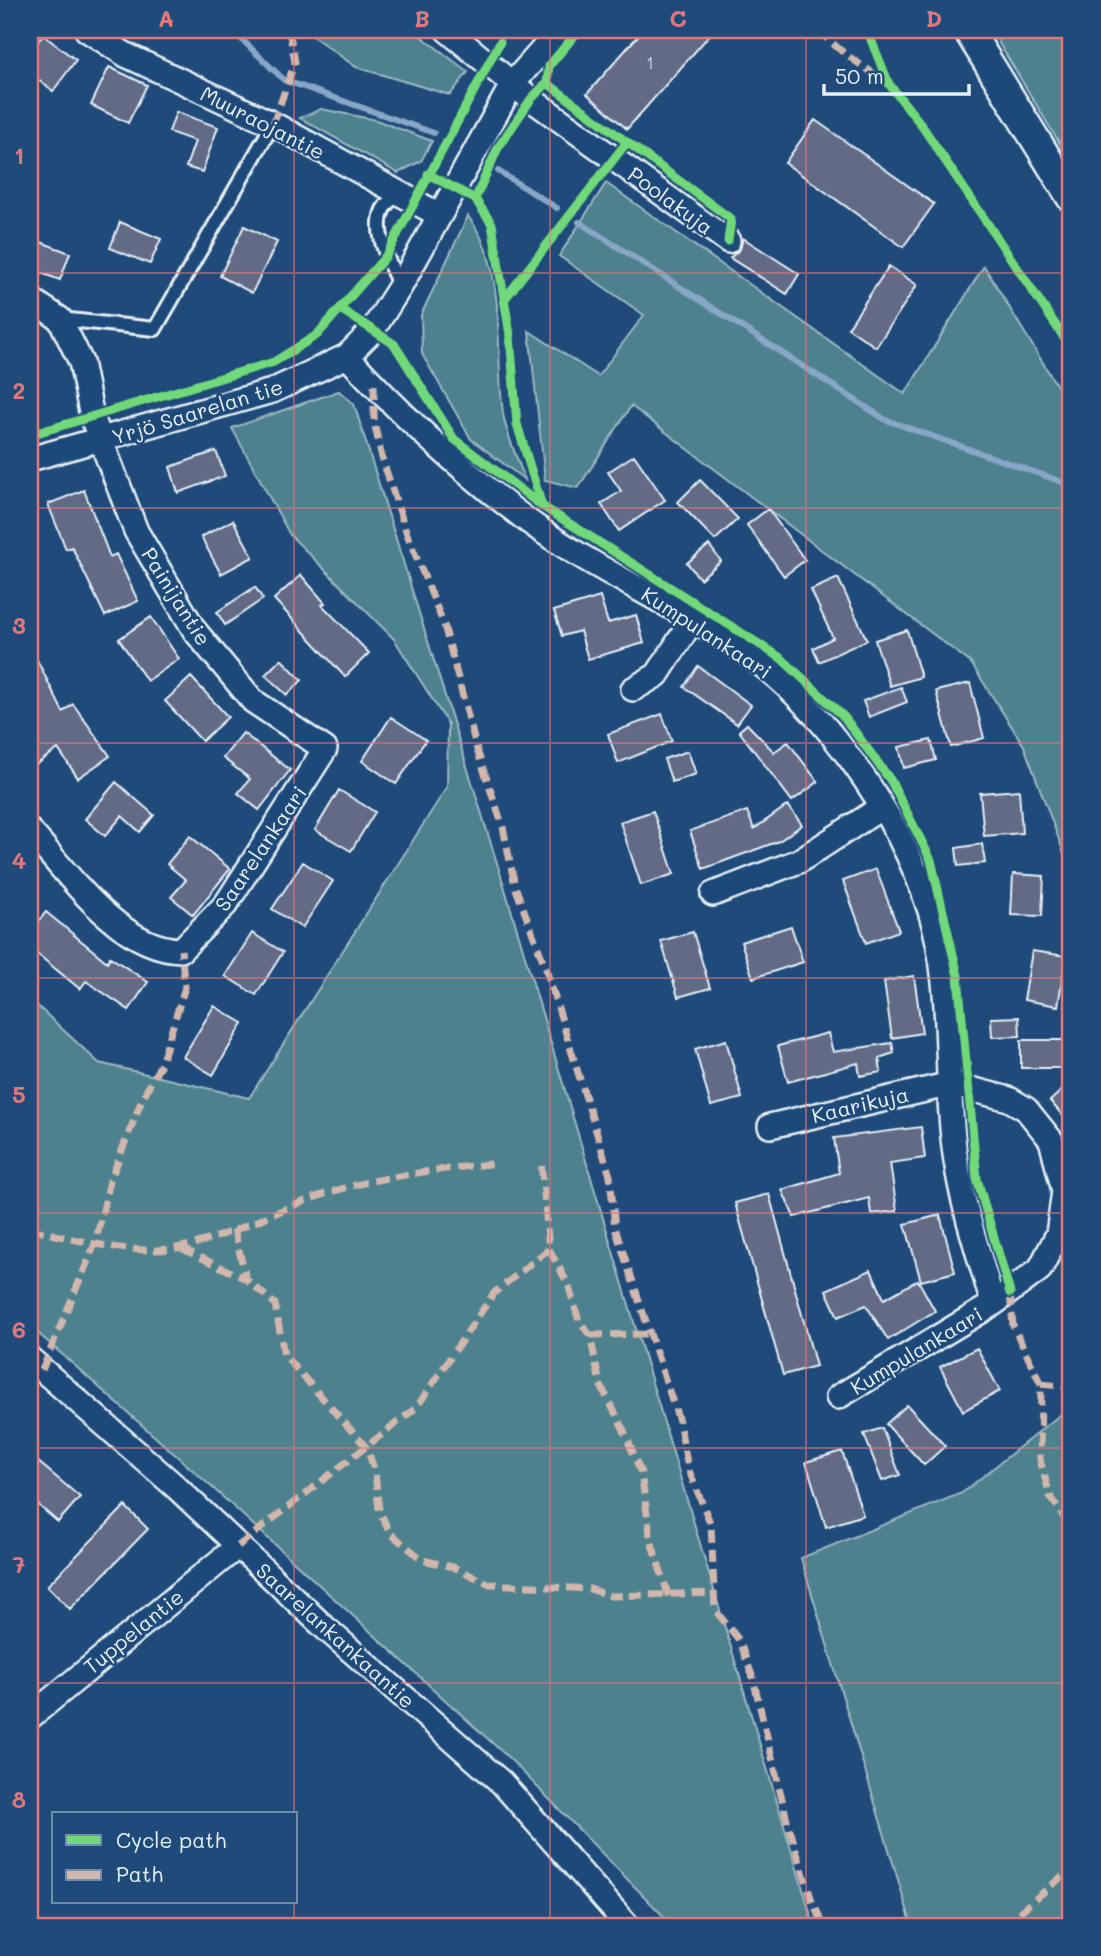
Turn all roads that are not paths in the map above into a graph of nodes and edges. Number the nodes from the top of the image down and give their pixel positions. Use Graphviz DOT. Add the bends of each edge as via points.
graph roads {
  1 [pos="87,30"];
  2 [pos="447,30"];
  3 [pos="560,30"];
  4 [pos="968,30"];
  5 [pos="513,83"];
  6 [pos="273,124"];
  7 [pos="400,195"];
  8 [pos="1071,197"];
  9 [pos="439,215"];
  10 [pos="728,241"];
  11 [pos="400,287"];
  12 [pos="30,299"];
  13 [pos="60,318"];
  14 [pos="347,356"];
  15 [pos="101,440"];
  16 [pos="30,459"];
  17 [pos="692,621"];
  18 [pos="633,690"];
  19 [pos="325,749"];
  20 [pos="882,807"];
  21 [pos="30,831"];
  22 [pos="713,894"];
  23 [pos="951,1084"];
  24 [pos="770,1126"];
  25 [pos="993,1304"];
  26 [pos="30,1359"];
  27 [pos="838,1397"];
  28 [pos="238,1546"];
  29 [pos="30,1717"];
  30 [pos="628,1926"];
  1 -- 6 [label="street, Muuraojantie" via="126,55"];
  2 -- 5 [label="street, Poolakuja"];
  3 -- 5 [label="street, Yrjö Saarelan tie"];
  4 -- 8 [label="street"];
  5 -- 9 [label="street, Yrjö Saarelan tie"];
  5 -- 10 [label="street, Poolakuja"];
  6 -- 7 [label="street, Muuraojantie"];
  6 -- 13 [label="lane" via="155,329"];
  7 -- 9 [label="street, Muuraojantie"];
  7 -- 11 [label="lane" via="385,205 381,222 386,256"];
  9 -- 11 [label="street, Yrjö Saarelan tie"];
  11 -- 14 [label="street, Yrjö Saarelan tie" via="372,331"];
  12 -- 13 [label="street"];
  13 -- 15 [label="street, Painijantie" via="81,362"];
  14 -- 15 [label="street, Yrjö Saarelan tie" via="272,391"];
  14 -- 17 [label="street, Kumpulankaari" via="403,416 529,522"];
  15 -- 16 [label="street, Yrjö Saarelan tie"];
  15 -- 19 [label="street, Painijantie" via="136,531 195,631 253,701"];
  17 -- 18 [label="street" via="657,675"];
  17 -- 20 [label="street, Kumpulankaari" via="776,675 829,732"];
  19 -- 21 [label="street, Saarelankaari" via="226,904 181,950 160,950 106,916"];
  20 -- 22 [label="street" via="799,861"];
  20 -- 23 [label="street, Kumpulankaari" via="931,913"];
  23 -- 24 [label="street, Kaarikuja"];
  23 -- 25 [label="street, Kumpulankaari" via="956,1161"];
  23 -- 25 [label="street, Kumpulankaari" via="1009,1099 1027,1109 1051,1140 1064,1191 1058,1234 1040,1269"];
  25 -- 27 [label="street, Kumpulankaari"];
  26 -- 28 [label="street, Saarelankankaantie"];
  28 -- 29 [label="street, Tuppelantie"];
  28 -- 30 [label="street, Saarelankankaantie" via="502,1783"];
}
